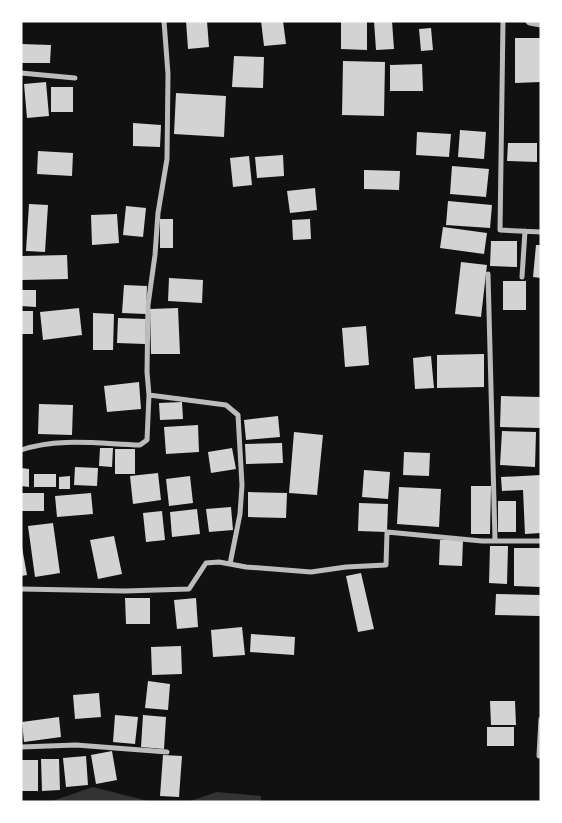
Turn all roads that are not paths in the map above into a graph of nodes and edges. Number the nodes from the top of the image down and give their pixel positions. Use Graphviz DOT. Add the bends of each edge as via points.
graph roads {
  1 [pos="164,21"];
  2 [pos="503,21"];
  3 [pos="530,21"];
  4 [pos="541,23"];
  5 [pos="21,73"];
  6 [pos="75,78"];
  7 [pos="526,231"];
  8 [pos="541,232"];
  9 [pos="488,274"];
  10 [pos="522,276"];
  11 [pos="149,395"];
  12 [pos="21,450"];
  13 [pos="495,540"];
  14 [pos="541,541"];
  15 [pos="230,564"];
  16 [pos="21,589"];
  17 [pos="541,719"];
  18 [pos="21,747"];
  19 [pos="167,752"];
  20 [pos="539,756"];
  1 -- 11 [label="street" via="168,74 167,160 148,305"];
  2 -- 7 [label="street" via="500,230"];
  3 -- 4 [label="street"];
  5 -- 6 [label="street"];
  7 -- 8 [label="street"];
  7 -- 10 [label="street"];
  9 -- 13 [label="street"];
  11 -- 12 [label="street" via="147,440 140,445 79,442"];
  11 -- 15 [label="street" via="226,405 238,415 242,485"];
  13 -- 14 [label="street"];
  13 -- 15 [label="street" via="387,532 386,565 311,572"];
  15 -- 16 [label="street" via="206,563 189,589"];
  17 -- 20 [label="street"];
  18 -- 19 [label="street" via="76,745"];
}
